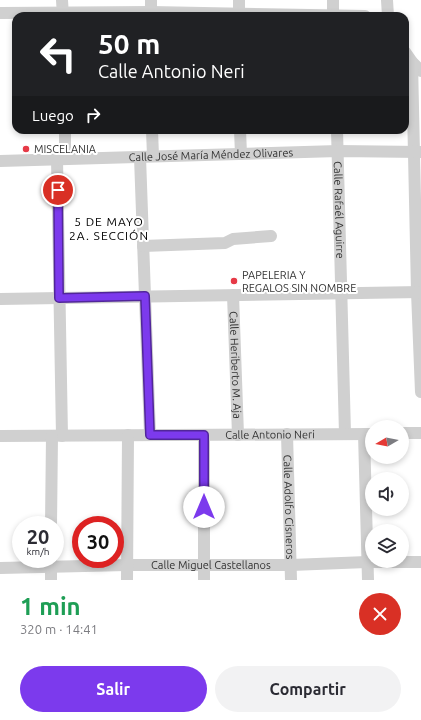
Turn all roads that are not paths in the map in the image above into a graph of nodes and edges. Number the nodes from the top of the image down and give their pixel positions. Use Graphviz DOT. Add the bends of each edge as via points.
graph roads {
  1 [pos="62,0"];
  2 [pos="151,0"];
  3 [pos="239,0"];
  4 [pos="333,0"];
  5 [pos="387,0"];
  6 [pos="63,12"];
  7 [pos="151,12"];
  8 [pos="239,12"];
  9 [pos="333,12"];
  10 [pos="388,12"];
  11 [pos="0,13"];
  12 [pos="12,13"];
  13 [pos="409,58"];
  14 [pos="412,62"];
  15 [pos="421,71"];
  16 [pos="64,134"];
  17 [pos="151,134"];
  18 [pos="240,134"];
  19 [pos="337,134"];
  20 [pos="338,151"];
  21 [pos="418,152"];
  22 [pos="241,154"];
  23 [pos="146,156"];
  24 [pos="61,159"];
  25 [pos="0,161"];
  26 [pos="271,236"];
  27 [pos="143,246"];
  28 [pos="342,292"];
  29 [pos="419,292"];
  30 [pos="233,295"];
  31 [pos="145,296"];
  32 [pos="59,298"];
  33 [pos="0,299"];
  34 [pos="421,392"];
  35 [pos="421,433"];
  36 [pos="287,434"];
  37 [pos="345,434"];
  38 [pos="365,434"];
  39 [pos="409,434"];
  40 [pos="128,435"];
  41 [pos="150,435"];
  42 [pos="204,435"];
  43 [pos="238,435"];
  44 [pos="0,436"];
  45 [pos="57,436"];
  46 [pos="368,464"];
  47 [pos="52,516"];
  48 [pos="367,524"];
  49 [pos="365,562"];
  50 [pos="409,562"];
  51 [pos="421,562"];
  52 [pos="64,563"];
  53 [pos="127,565"];
  54 [pos="204,565"];
  55 [pos="291,565"];
  56 [pos="12,567"];
  57 [pos="0,568"];
  58 [pos="51,568"];
  59 [pos="367,568"];
  60 [pos="51,580"];
  61 [pos="127,580"];
  62 [pos="204,580"];
  63 [pos="291,580"];
  64 [pos="368,580"];
  1 -- 6 [label="street"];
  2 -- 7 [label="street"];
  3 -- 8 [label="street"];
  4 -- 9 [label="street"];
  5 -- 10 [label="street"];
  11 -- 12 [label="street"];
  13 -- 14 [label="street"];
  14 -- 15 [label="street"];
  14 -- 21 [label="street"];
  16 -- 24 [label="street"];
  17 -- 23 [label="street"];
  18 -- 22 [label="street"];
  19 -- 20 [label="street, Calle Rafaél Aguirre"];
  20 -- 21 [label="street, Calle José María Méndez Olivares"];
  20 -- 22 [label="street, Calle José María Méndez Olivares"];
  20 -- 28 [label="street, Calle Rafaél Aguirre"];
  21 -- 29 [label="street"];
  22 -- 23 [label="street, Calle José María Méndez Olivares"];
  23 -- 24 [label="street, Calle José María Méndez Olivares"];
  23 -- 27 [label="street"];
  24 -- 25 [label="street, Calle José María Méndez Olivares"];
  24 -- 32 [label="street"];
  26 -- 27 [label="street" via="233,239 226,243"];
  27 -- 31 [label="street"];
  28 -- 29 [label="street"];
  28 -- 30 [label="street"];
  28 -- 37 [label="street, Calle Rafaél Aguirre"];
  29 -- 34 [label="street"];
  30 -- 31 [label="street"];
  30 -- 43 [label="street, Calle Heriberto M. Aja"];
  31 -- 32 [label="street"];
  31 -- 41 [label="street"];
  32 -- 33 [label="street"];
  32 -- 45 [label="street"];
  35 -- 39 [label="street"];
  36 -- 37 [label="street, Calle Antonio Neri"];
  36 -- 43 [label="street, Calle Antonio Neri"];
  36 -- 55 [label="street, Calle Adolfo Cisneros"];
  37 -- 38 [label="street, Calle Antonio Neri"];
  40 -- 41 [label="street, Calle Antonio Neri"];
  40 -- 45 [label="street, Calle Antonio Neri"];
  40 -- 53 [label="street"];
  41 -- 42 [label="street, Calle Antonio Neri"];
  42 -- 43 [label="street, Calle Antonio Neri"];
  42 -- 54 [label="street"];
  44 -- 45 [label="street, Calle Antonio Neri"];
  45 -- 47 [label="street"];
  46 -- 48 [label="street"];
  49 -- 55 [label="street, Calle Miguel Castellanos"];
  50 -- 51 [label="street, Calle Miguel Castellanos"];
  52 -- 53 [label="street, Calle Miguel Castellanos"];
  53 -- 54 [label="street, Calle Miguel Castellanos"];
  53 -- 61 [label="street"];
  54 -- 55 [label="street, Calle Miguel Castellanos"];
  54 -- 62 [label="street"];
  55 -- 63 [label="street, Calle Adolfo Cisneros"];
  56 -- 57 [label="street, Calle Miguel Castellanos"];
  58 -- 60 [label="street"];
  59 -- 64 [label="street"];
}
